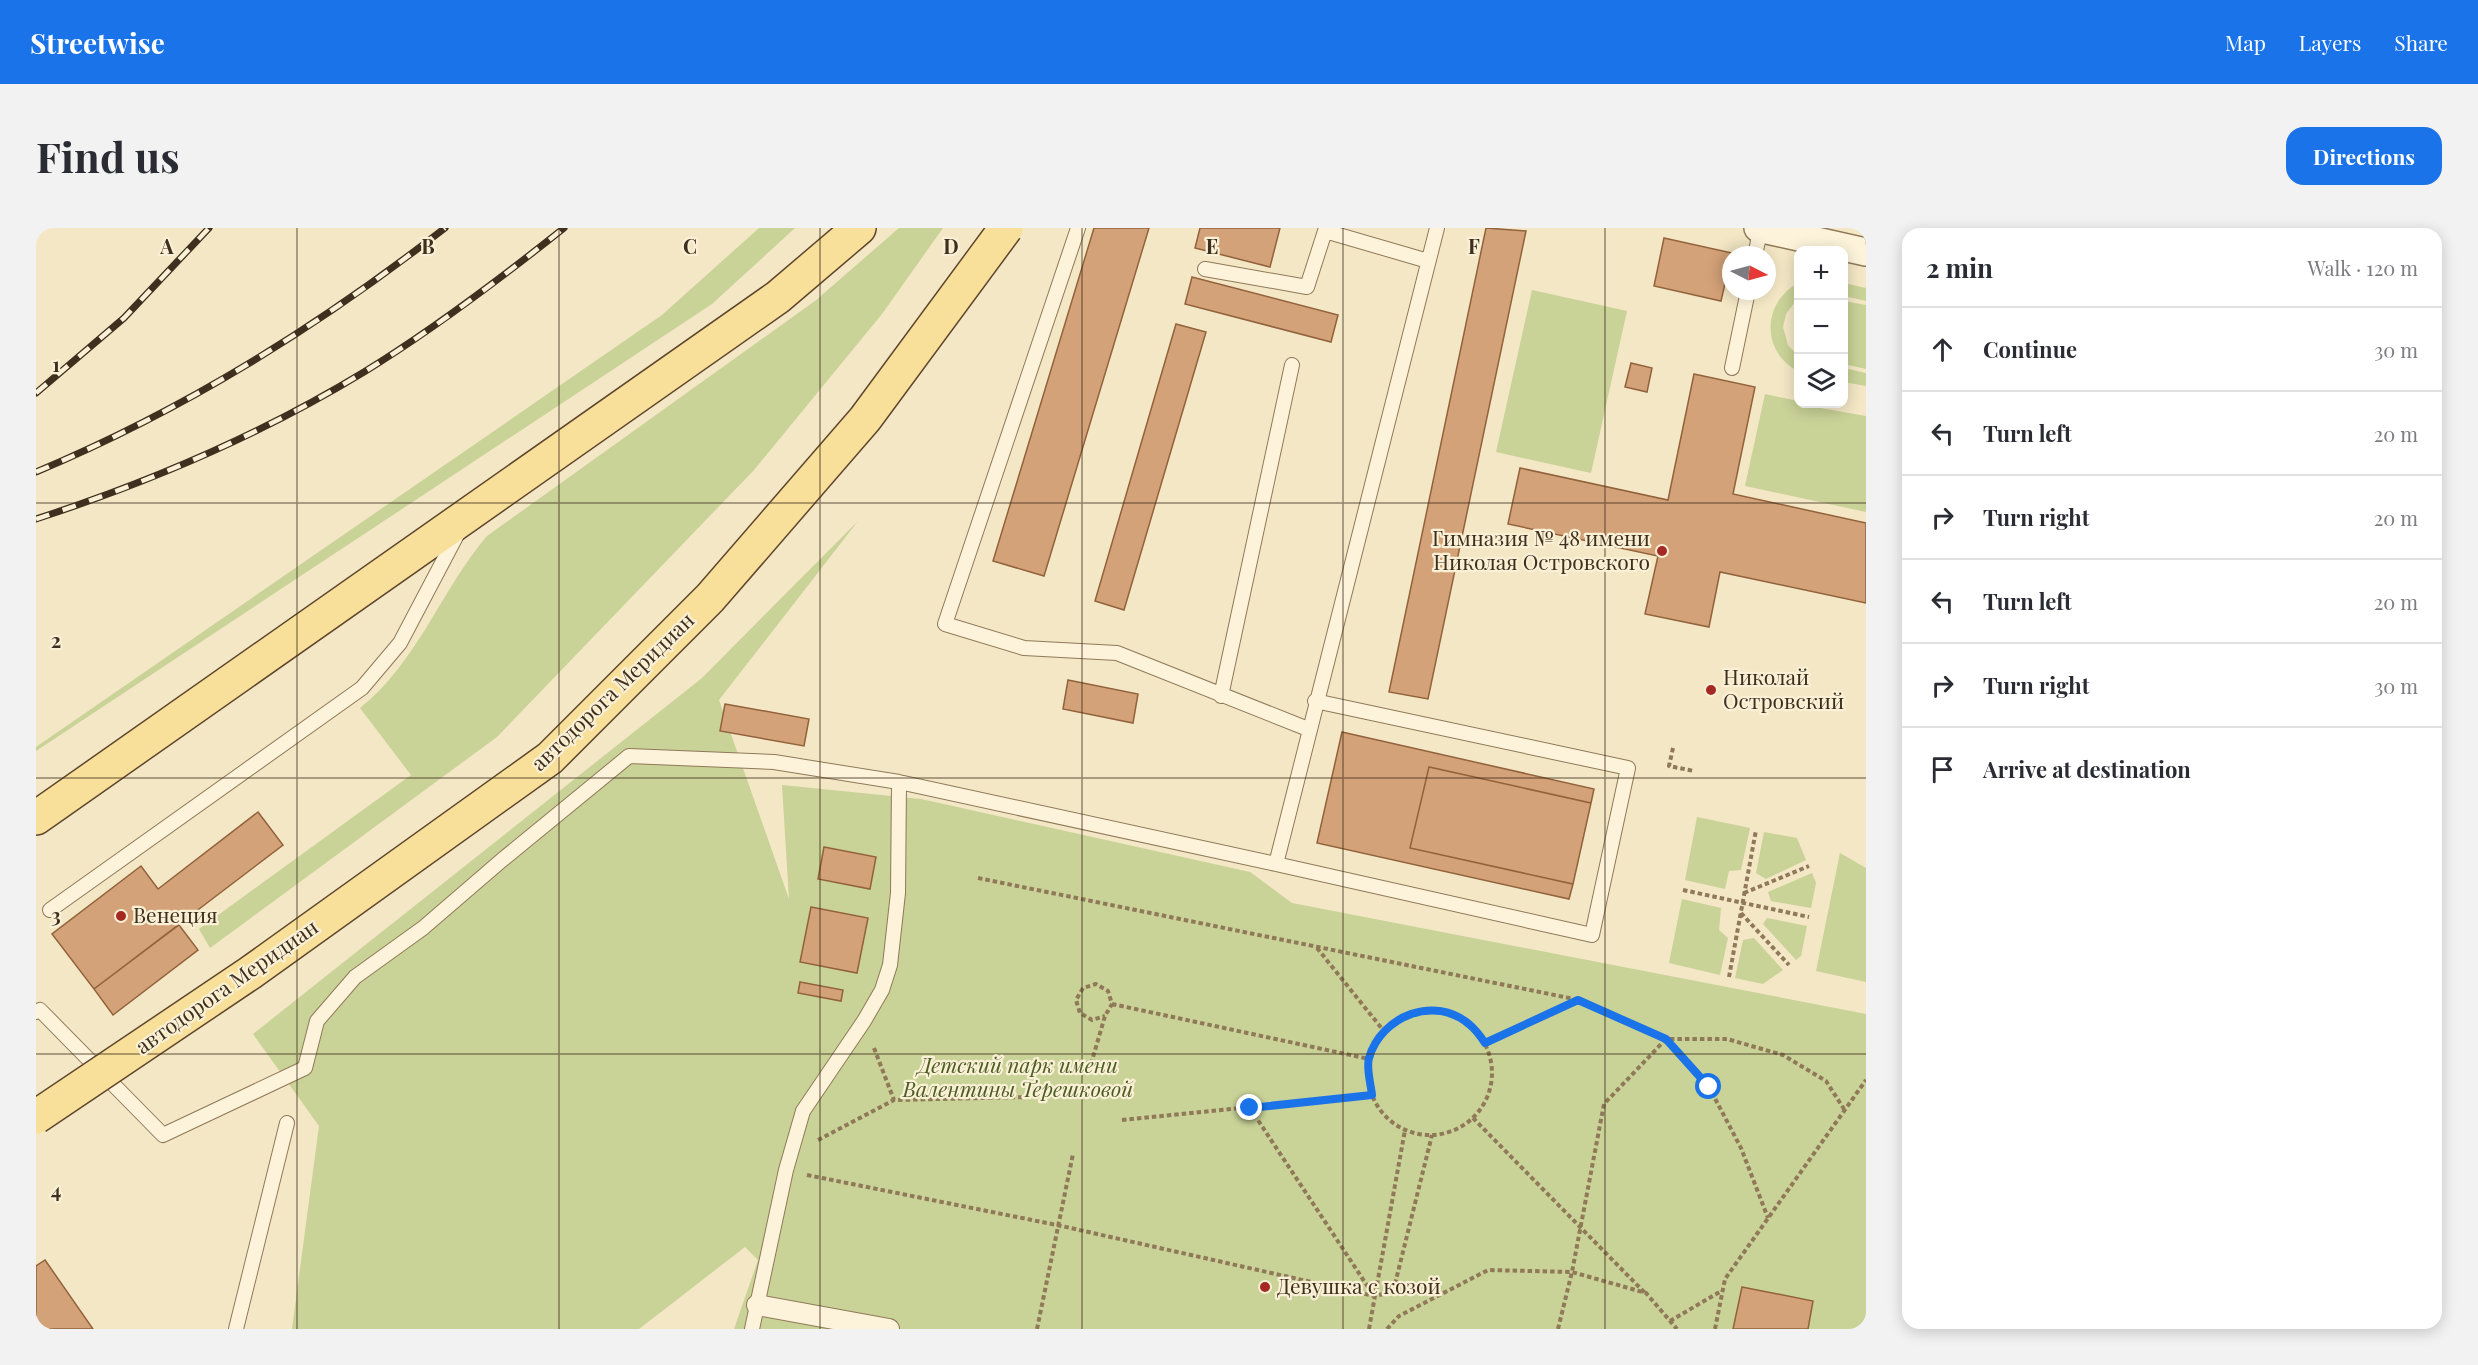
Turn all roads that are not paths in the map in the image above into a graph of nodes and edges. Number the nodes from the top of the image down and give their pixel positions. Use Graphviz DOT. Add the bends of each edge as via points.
graph roads {
  1 [pos="859,228"];
  2 [pos="1006,228"];
  3 [pos="1078,228"];
  4 [pos="1437,228"];
  5 [pos="1759,228"];
  6 [pos="1326,229"];
  7 [pos="1756,246"];
  8 [pos="1866,252"];
  9 [pos="1428,261"];
  10 [pos="1205,269"];
  11 [pos="1746,300"];
  12 [pos="1292,365"];
  13 [pos="1732,368"];
  14 [pos="466,518"];
  15 [pos="1221,696"];
  16 [pos="1316,701"];
  17 [pos="1308,729"];
  18 [pos="899,782"];
  19 [pos="36,818"];
  20 [pos="1276,864"];
  21 [pos="50,910"];
  22 [pos="37,1007"];
  23 [pos="36,1117"];
  24 [pos="287,1123"];
  25 [pos="757,1305"];
  26 [pos="236,1329"];
  27 [pos="752,1329"];
  28 [pos="889,1329"];
  1 -- 14 [label="main road" via="778,297"];
  2 -- 23 [label="main road, автодорога Меридиан, bridge" via="850,437 711,598 550,758 250,973"];
  3 -- 15 [label="lane" via="945,624 1024,648 1117,653"];
  4 -- 9 [label="lane"];
  5 -- 7 [label="lane"];
  5 -- 8 [label="street"];
  6 -- 9 [label="lane"];
  6 -- 10 [label="lane" via="1307,287"];
  9 -- 16 [label="lane"];
  11 -- 13 [label="lane"];
  12 -- 15 [label="lane"];
  14 -- 19 [label="main road"];
  14 -- 21 [label="lane" via="400,643 362,688"];
  15 -- 17 [label="lane"];
  16 -- 17 [label="lane"];
  16 -- 20 [label="lane" via="1628,768 1592,935"];
  17 -- 20 [label="lane"];
  18 -- 20 [label="lane"];
  18 -- 22 [label="lane" via="774,762 629,756 423,928 355,977 317,1021 305,1068 163,1136"];
  18 -- 25 [label="lane" via="898,893 890,965 882,990 864,1021 803,1111"];
  24 -- 26 [label="lane"];
  25 -- 27 [label="lane"];
  25 -- 28 [label="street"];
}
